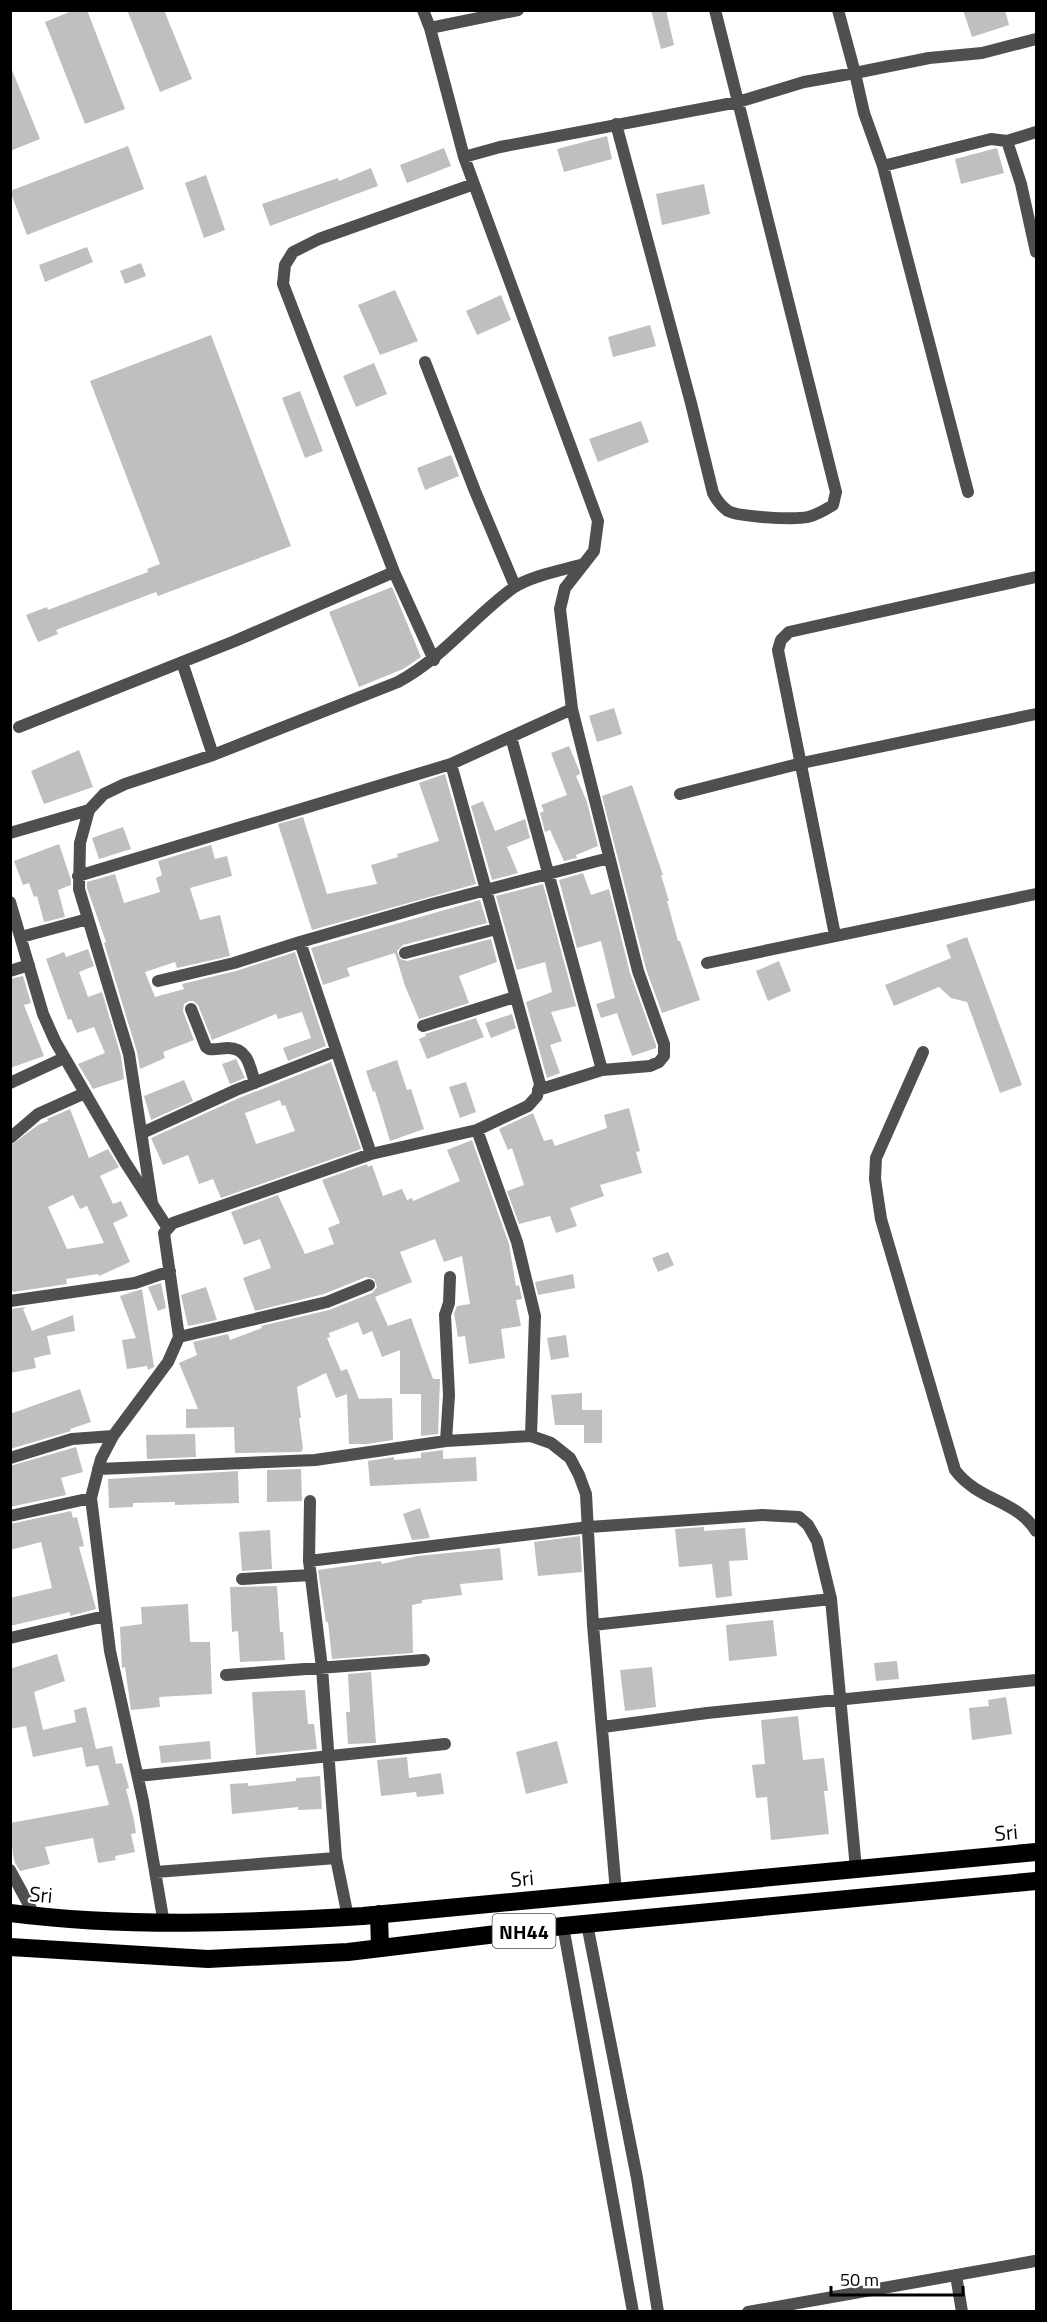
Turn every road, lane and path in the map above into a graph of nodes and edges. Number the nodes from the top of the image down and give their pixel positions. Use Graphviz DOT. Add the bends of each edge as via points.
graph roads {
  1 [pos="423,10"];
  2 [pos="518,10"];
  3 [pos="715,10"];
  4 [pos="838,10"];
  5 [pos="430,28"];
  6 [pos="1036,39"];
  7 [pos="855,72"];
  8 [pos="738,102"];
  9 [pos="616,124"];
  10 [pos="1036,132"];
  11 [pos="1007,141"];
  12 [pos="464,157"];
  13 [pos="883,166"];
  14 [pos="474,184"];
  15 [pos="1036,252"];
  16 [pos="425,362"];
  17 [pos="968,492"];
  18 [pos="584,564"];
  19 [pos="394,572"];
  20 [pos="1036,577"];
  21 [pos="515,586"];
  22 [pos="434,660"];
  23 [pos="182,662"];
  24 [pos="572,709"];
  25 [pos="1036,714"];
  26 [pos="19,727"];
  27 [pos="511,736"];
  28 [pos="213,755"];
  29 [pos="802,763"];
  30 [pos="451,764"];
  31 [pos="680,794"];
  32 [pos="89,810"];
  33 [pos="10,834"];
  34 [pos="609,858"];
  35 [pos="550,873"];
  36 [pos="78,876"];
  37 [pos="485,891"];
  38 [pos="1036,894"];
  39 [pos="10,902"];
  40 [pos="88,920"];
  41 [pos="496,929"];
  42 [pos="835,935"];
  43 [pos="21,937"];
  44 [pos="300,942"];
  45 [pos="405,953"];
  46 [pos="707,963"];
  47 [pos="29,964"];
  48 [pos="10,971"];
  49 [pos="158,981"];
  50 [pos="515,997"];
  51 [pos="191,1009"];
  52 [pos="423,1026"];
  53 [pos="336,1051"];
  54 [pos="923,1052"];
  55 [pos="64,1058"];
  56 [pos="602,1070"];
  57 [pos="10,1083"];
  58 [pos="255,1083"];
  59 [pos="538,1090"];
  60 [pos="84,1094"];
  61 [pos="477,1130"];
  62 [pos="142,1133"];
  63 [pos="10,1138"];
  64 [pos="372,1154"];
  65 [pos="152,1203"];
  66 [pos="167,1227"];
  67 [pos="170,1271"];
  68 [pos="450,1277"];
  69 [pos="369,1285"];
  70 [pos="10,1301"];
  71 [pos="179,1337"];
  72 [pos="113,1436"];
  73 [pos="531,1436"];
  74 [pos="446,1441"];
  75 [pos="10,1458"];
  76 [pos="98,1469"];
  77 [pos="91,1498"];
  78 [pos="310,1501"];
  79 [pos="10,1516"];
  80 [pos="589,1527"];
  81 [pos="1036,1531"];
  82 [pos="309,1561"];
  83 [pos="311,1575"];
  84 [pos="242,1579"];
  85 [pos="831,1599"];
  86 [pos="105,1616"];
  87 [pos="593,1624"];
  88 [pos="10,1638"];
  89 [pos="424,1660"];
  90 [pos="321,1668"];
  91 [pos="226,1675"];
  92 [pos="1036,1680"];
  93 [pos="841,1700"];
  94 [pos="603,1727"];
  95 [pos="445,1744"];
  96 [pos="329,1755"];
  97 [pos="138,1776"];
  98 [pos="1036,1852"];
  99 [pos="336,1858"];
  100 [pos="856,1869"];
  101 [pos="10,1870"];
  102 [pos="156,1872"];
  103 [pos="1036,1881"];
  104 [pos="616,1892"];
  105 [pos="10,1913"];
  106 [pos="379,1914"];
  107 [pos="35,1917"];
  108 [pos="348,1917"];
  109 [pos="164,1924"];
  110 [pos="587,1924"];
  111 [pos="563,1926"];
  112 [pos="10,1947"];
  113 [pos="380,1948"];
  114 [pos="1035,2260"];
  115 [pos="956,2275"];
  116 [pos="633,2312"];
  117 [pos="658,2312"];
  118 [pos="748,2312"];
  119 [pos="962,2312"];
  1 -- 5 [label="street"];
  2 -- 5 [label="street"];
  3 -- 8 [label="street"];
  4 -- 7 [label="street"];
  5 -- 12 [label="street"];
  6 -- 7 [label="street" via="982,53"];
  7 -- 8 [label="street"];
  7 -- 13 [label="street" via="864,113"];
  8 -- 9 [label="street"];
  8 -- 9 [label="street" via="836,492 833,505 806,517 735,514 718,503 713,493"];
  9 -- 12 [label="street"];
  10 -- 11 [label="street"];
  11 -- 13 [label="street" via="991,139"];
  11 -- 15 [label="street" via="1022,184"];
  12 -- 14 [label="street"];
  13 -- 17 [label="street"];
  14 -- 18 [label="street" via="598,521 594,551"];
  14 -- 19 [label="street" via="319,240 293,252 285,265 283,285"];
  16 -- 21 [label="street"];
  18 -- 21 [label="street"];
  18 -- 24 [label="street" via="565,588 560,609"];
  19 -- 22 [label="street"];
  19 -- 23 [label="street"];
  20 -- 29 [label="street" via="789,632 780,640 778,650"];
  21 -- 22 [label="street"];
  22 -- 28 [label="street" via="398,682"];
  23 -- 26 [label="street"];
  23 -- 28 [label="street"];
  24 -- 27 [label="street"];
  24 -- 34 [label="street"];
  25 -- 29 [label="street"];
  27 -- 30 [label="street"];
  27 -- 35 [label="street"];
  28 -- 32 [label="street" via="125,784 104,794"];
  29 -- 31 [label="street"];
  29 -- 42 [label="street"];
  30 -- 36 [label="street"];
  30 -- 37 [label="street"];
  32 -- 33 [label="street"];
  32 -- 36 [label="street" via="80,843"];
  34 -- 35 [label="street"];
  34 -- 56 [label="street" via="638,971 664,1044 664,1056 650,1066"];
  35 -- 37 [label="street"];
  35 -- 56 [label="street"];
  36 -- 40 [label="street"];
  37 -- 41 [label="street"];
  37 -- 44 [label="street"];
  38 -- 42 [label="street"];
  39 -- 43 [label="street"];
  40 -- 43 [label="street"];
  40 -- 62 [label="street" via="129,1054"];
  41 -- 45 [label="street"];
  41 -- 50 [label="street"];
  42 -- 46 [label="street"];
  43 -- 47 [label="street"];
  44 -- 49 [label="street"];
  44 -- 53 [label="street"];
  47 -- 48 [label="street"];
  47 -- 55 [label="street" via="44,1014"];
  50 -- 52 [label="street"];
  50 -- 59 [label="street" via="540,1084"];
  51 -- 58 [label="street" via="206,1047 242,1051"];
  53 -- 58 [label="street"];
  53 -- 64 [label="street"];
  54 -- 81 [label="street" via="876,1158 881,1219 955,1470 976,1491 1023,1514"];
  55 -- 57 [label="street"];
  55 -- 60 [label="street"];
  56 -- 59 [label="street"];
  58 -- 62 [label="street"];
  59 -- 61 [label="street" via="528,1106"];
  60 -- 63 [label="street" via="38,1114"];
  60 -- 65 [label="street"];
  61 -- 64 [label="street"];
  61 -- 73 [label="street" via="517,1242 535,1316"];
  62 -- 65 [label="street"];
  64 -- 66 [label="street"];
  65 -- 66 [label="street"];
  66 -- 67 [label="street" via="164,1233"];
  67 -- 70 [label="street" via="135,1283"];
  67 -- 71 [label="street"];
  68 -- 74 [label="street" via="445,1315 449,1395"];
  69 -- 71 [label="street" via="327,1302"];
  71 -- 72 [label="street" via="168,1362"];
  72 -- 75 [label="street" via="72,1439"];
  72 -- 76 [label="street"];
  73 -- 74 [label="street"];
  73 -- 80 [label="street" via="551,1443 570,1458 586,1494"];
  74 -- 76 [label="street" via="315,1460"];
  76 -- 77 [label="street"];
  77 -- 79 [label="street"];
  77 -- 86 [label="street"];
  78 -- 82 [label="street"];
  80 -- 82 [label="street"];
  80 -- 85 [label="street" via="799,1516 817,1541"];
  80 -- 87 [label="street"];
  82 -- 83 [label="street"];
  83 -- 84 [label="street"];
  83 -- 90 [label="street"];
  85 -- 87 [label="street"];
  85 -- 93 [label="street"];
  86 -- 88 [label="street"];
  86 -- 97 [label="street"];
  87 -- 94 [label="street"];
  89 -- 90 [label="street"];
  90 -- 91 [label="street"];
  90 -- 96 [label="street"];
  92 -- 93 [label="street"];
  93 -- 94 [label="street"];
  93 -- 100 [label="street"];
  94 -- 104 [label="street"];
  95 -- 96 [label="street"];
  96 -- 97 [label="street"];
  96 -- 99 [label="street"];
  97 -- 102 [label="street"];
  98 -- 100 [label="highway, Sri / NH44"];
  99 -- 102 [label="street"];
  99 -- 108 [label="street"];
  100 -- 104 [label="highway, Sri / NH44"];
  101 -- 107 [label="street"];
  102 -- 109 [label="street"];
  103 -- 110 [label="highway, NH44"];
  104 -- 106 [label="highway, Sri / NH44"];
  105 -- 107 [label="highway, Sri / NH44"];
  106 -- 108 [label="highway, Sri / NH44"];
  106 -- 113 [label="highway"];
  107 -- 109 [label="highway, Sri / NH44"];
  108 -- 109 [label="highway, Sri / NH44"];
  110 -- 111 [label="highway, NH44"];
  110 -- 117 [label="street" via="637,2178"];
  111 -- 113 [label="highway, NH44"];
  111 -- 116 [label="street"];
  112 -- 113 [label="highway, NH44" via="208,1959"];
  114 -- 115 [label="street"];
  115 -- 118 [label="street"];
  115 -- 119 [label="street"];
}
